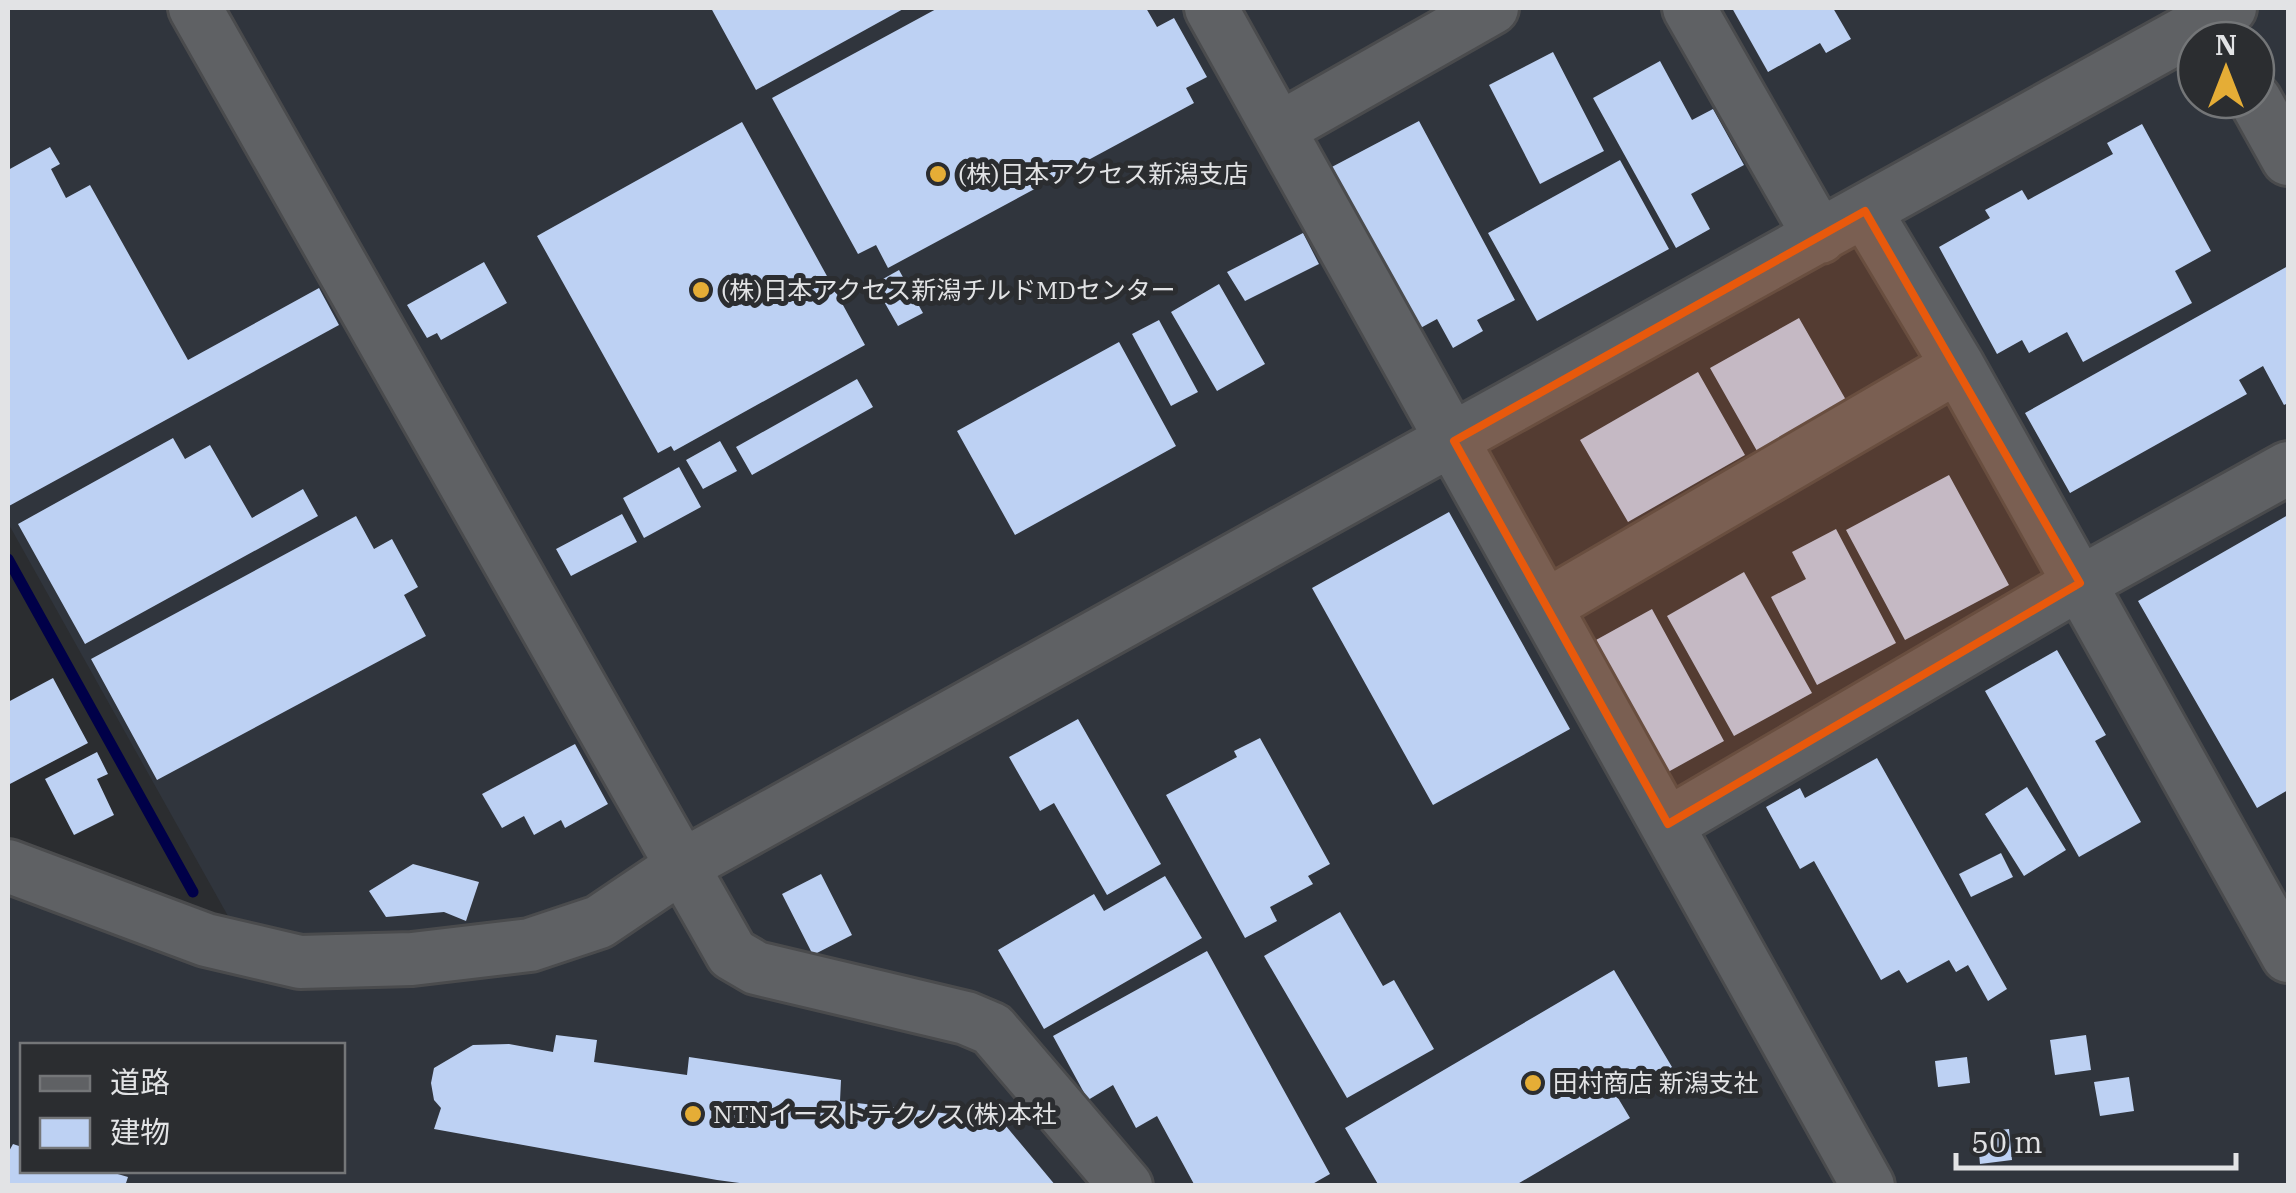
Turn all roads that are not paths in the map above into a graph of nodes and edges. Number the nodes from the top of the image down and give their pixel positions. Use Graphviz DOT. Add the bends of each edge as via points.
graph roads {
  1 [pos="195,8"];
  2 [pos="1211,8"];
  3 [pos="1492,8"];
  4 [pos="1689,8"];
  5 [pos="2215,19"];
  6 [pos="2266,120"];
  7 [pos="1279,129"];
  8 [pos="2288,159"];
  9 [pos="1865,212"];
  10 [pos="1820,237"];
  11 [pos="1958,366"];
  12 [pos="1454,441"];
  13 [pos="2288,468"];
  14 [pos="2080,583"];
  15 [pos="1546,606"];
  16 [pos="1668,824"];
  17 [pos="8,866"];
  18 [pos="682,866"];
  19 [pos="2288,956"];
  20 [pos="1126,1186"];
  21 [pos="1868,1186"];
  1 -- 18 [label="street"];
  2 -- 7 [label="street"];
  3 -- 7 [label="street"];
  4 -- 10 [label="street"];
  5 -- 9 [label="street"];
  6 -- 8 [label="street"];
  7 -- 12 [label="street"];
  9 -- 10 [label="street"];
  9 -- 11 [label="street"];
  10 -- 12 [label="street"];
  11 -- 14 [label="street"];
  11 -- 15 [label="street"];
  12 -- 15 [label="street"];
  12 -- 18 [label="street"];
  13 -- 14 [label="street"];
  14 -- 16 [label="street"];
  14 -- 19 [label="street"];
  15 -- 16 [label="street"];
  16 -- 21 [label="street"];
  17 -- 18 [label="street" via="206,940 300,962 412,959 530,945 599,922"];
  18 -- 20 [label="street" via="732,954 756,968 992,1029"];
}
